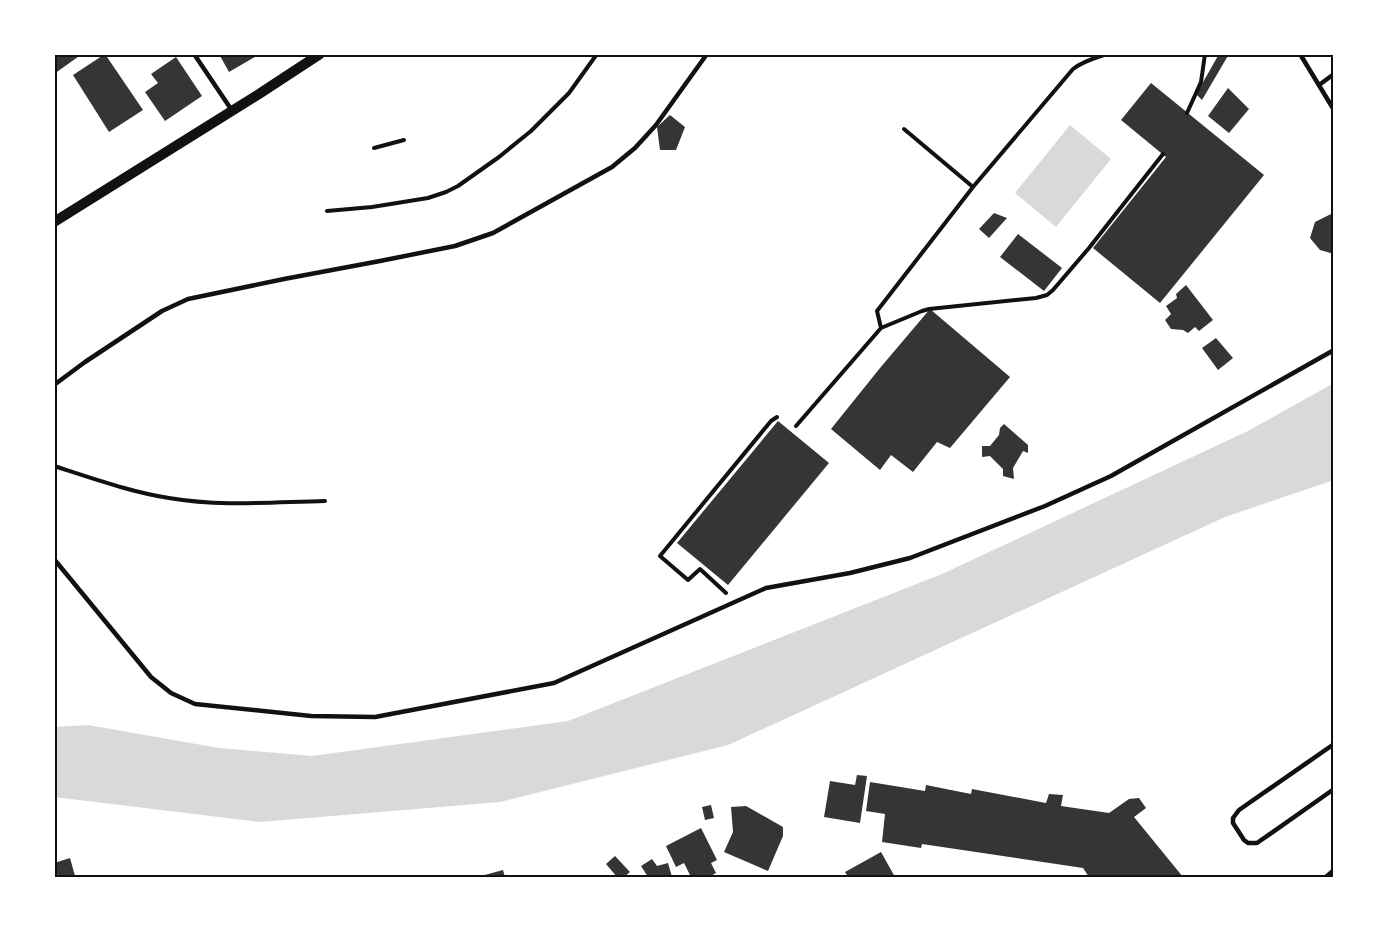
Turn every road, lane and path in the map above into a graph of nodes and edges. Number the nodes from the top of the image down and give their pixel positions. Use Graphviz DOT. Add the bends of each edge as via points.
graph roads {
  1 [pos="194,54"];
  2 [pos="320,54"];
  3 [pos="597,54"];
  4 [pos="707,54"];
  5 [pos="1107,54"];
  6 [pos="1206,54"];
  7 [pos="1300,54"];
  8 [pos="1334,74"];
  9 [pos="1318,85"];
  10 [pos="232,110"];
  11 [pos="1334,110"];
  12 [pos="1187,113"];
  13 [pos="904,129"];
  14 [pos="404,140"];
  15 [pos="374,148"];
  16 [pos="1163,154"];
  17 [pos="973,187"];
  18 [pos="327,211"];
  19 [pos="54,222"];
  20 [pos="881,328"];
  21 [pos="1334,350"];
  22 [pos="54,385"];
  23 [pos="777,417"];
  24 [pos="796,426"];
  25 [pos="54,466"];
  26 [pos="325,501"];
  27 [pos="54,559"];
  28 [pos="735,602"];
  29 [pos="1334,744"];
  30 [pos="1334,789"];
  31 [pos="1334,870"];
  32 [pos="1326,877"];
  1 -- 10 [label="lane"];
  2 -- 10 [label="street"];
  3 -- 18 [label="path" via="569,93 531,132 458,186 428,198"];
  4 -- 22 [label="lane" via="635,148 612,167 493,233 455,246 188,299 162,311"];
  5 -- 17 [label="path" via="1073,69"];
  6 -- 12 [label="path" via="1201,82"];
  7 -- 9 [label="lane"];
  8 -- 9 [label="lane"];
  9 -- 11 [label="lane"];
  10 -- 19 [label="street"];
  13 -- 17 [label="path"];
  14 -- 15 [label="path"];
  16 -- 20 [label="path" via="1047,295 929,309"];
  17 -- 20 [label="path" via="877,310"];
  20 -- 24 [label="path"];
  21 -- 28 [label="lane" via="1111,476 1045,506 910,558 766,588"];
  23 -- 28 [label="path" via="660,556 688,580 700,569"];
  25 -- 26 [label="path" via="168,498 223,504"];
  27 -- 28 [label="lane" via="151,677 171,693 195,704 312,716 375,717 554,683"];
  29 -- 30 [label="lane" via="1239,810 1233,823 1244,840 1257,843"];
  31 -- 32 [label="lane"];
}
